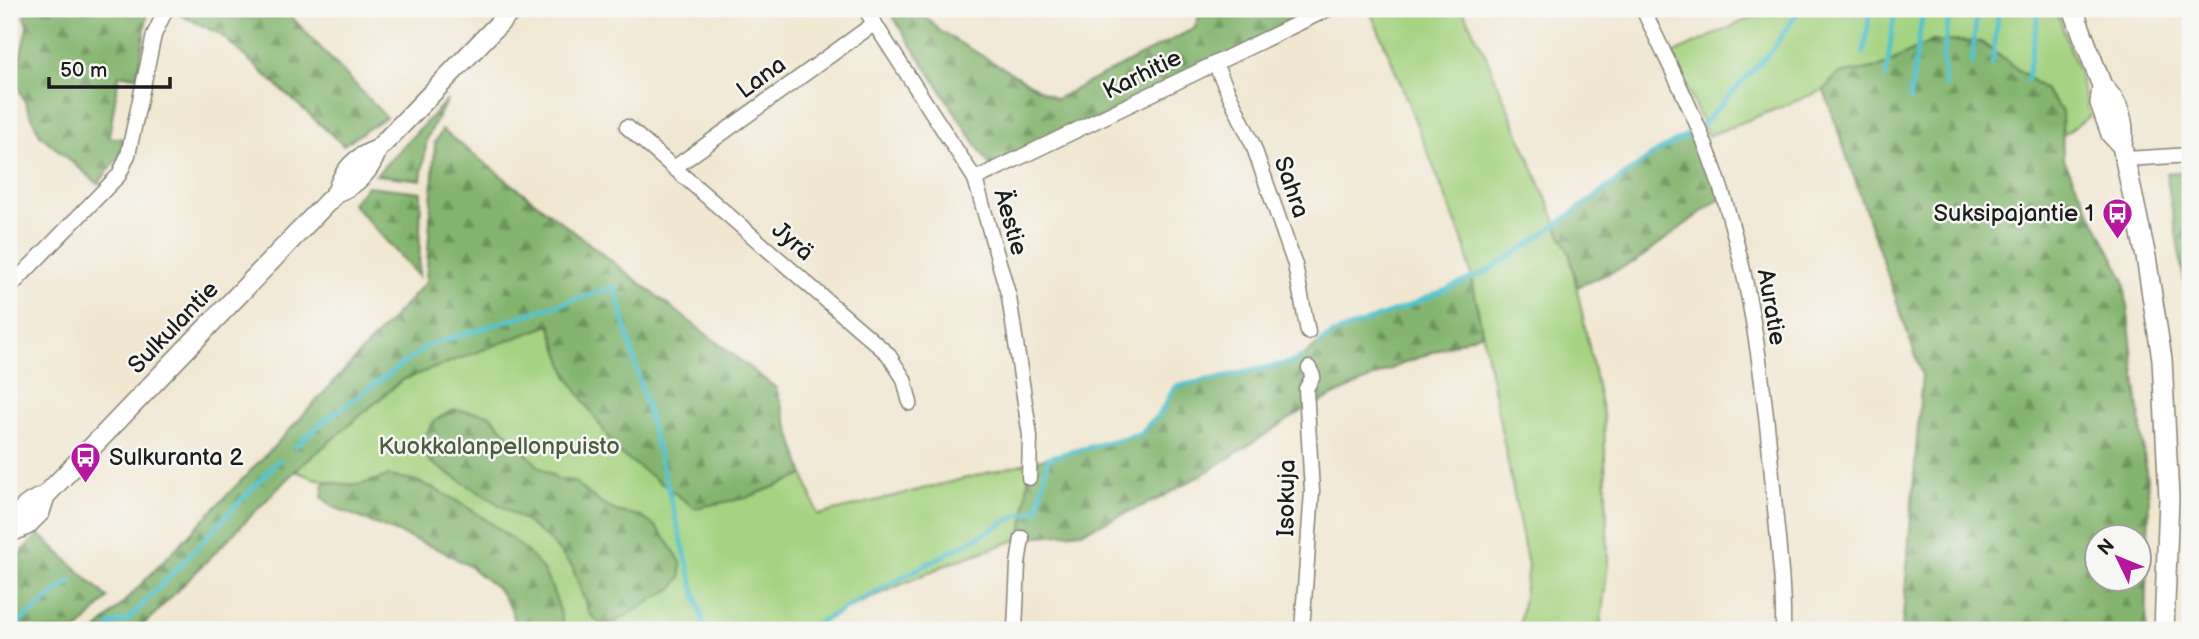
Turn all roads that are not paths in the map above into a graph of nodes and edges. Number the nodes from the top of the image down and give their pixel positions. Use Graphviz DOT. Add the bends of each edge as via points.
graph roads {
  1 [pos="166,9"];
  2 [pos="513,9"];
  3 [pos="865,9"];
  4 [pos="1328,9"];
  5 [pos="1643,9"];
  6 [pos="2073,9"];
  7 [pos="875,23"];
  8 [pos="1214,64"];
  9 [pos="626,127"];
  10 [pos="2124,152"];
  11 [pos="2190,155"];
  12 [pos="674,168"];
  13 [pos="975,179"];
  14 [pos="9,288"];
  15 [pos="1308,332"];
  16 [pos="1309,368"];
  17 [pos="910,402"];
  18 [pos="1029,478"];
  19 [pos="10,531"];
  20 [pos="1022,538"];
  21 [pos="1015,630"];
  22 [pos="1303,630"];
  23 [pos="1783,630"];
  24 [pos="2164,630"];
  1 -- 14 [label="street" via="154,35 128,155 119,175"];
  2 -- 19 [label="main road, Sulkulantie" via="377,150 361,155 341,176 337,192 45,496 29,502 17,514"];
  3 -- 7 [label="street, Äestie"];
  4 -- 8 [label="street, Karhitie"];
  5 -- 23 [label="street, Auratie" via="1707,149 1751,302 1771,458"];
  6 -- 10 [label="main road" via="2102,86 2100,103 2111,134"];
  7 -- 12 [label="street, Lana"];
  7 -- 13 [label="street, Äestie"];
  8 -- 13 [label="street, Karhitie"];
  8 -- 15 [label="street, Sahra" via="1262,169 1295,265"];
  9 -- 12 [label="street, Jyrä"];
  10 -- 11 [label="street"];
  10 -- 24 [label="main road" via="2162,359 2169,498"];
  12 -- 17 [label="street, Jyrä" via="888,354 904,379"];
  13 -- 18 [label="street, Äestie" via="1009,297 1030,436"];
  16 -- 22 [label="street, Isokuja" via="1313,376 1306,389 1312,491"];
  20 -- 21 [label="street"];
}
